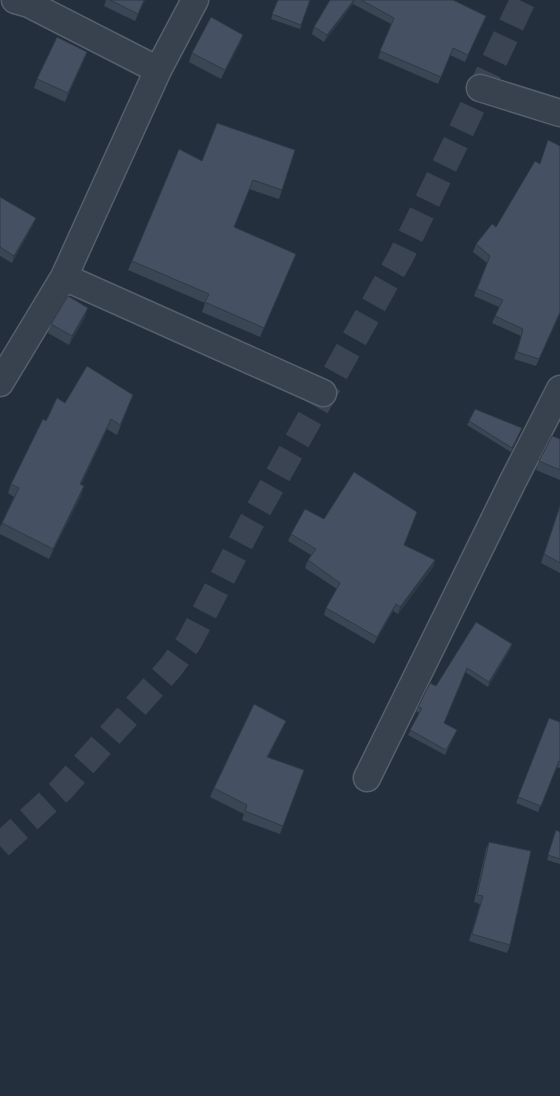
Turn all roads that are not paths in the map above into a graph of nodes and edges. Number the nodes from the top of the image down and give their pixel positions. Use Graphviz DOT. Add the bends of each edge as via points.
graph roads {
  1 [pos="15,0"];
  2 [pos="195,0"];
  3 [pos="158,70"];
  4 [pos="480,88"];
  5 [pos="560,112"];
  6 [pos="64,277"];
  7 [pos="0,383"];
  8 [pos="560,389"];
  9 [pos="323,393"];
  10 [pos="367,778"];
  1 -- 3 [label="street" via="30,4"];
  2 -- 3 [label="street"];
  3 -- 6 [label="street"];
  4 -- 5 [label="street"];
  6 -- 7 [label="street"];
  6 -- 9 [label="street"];
  8 -- 10 [label="street"];
}
